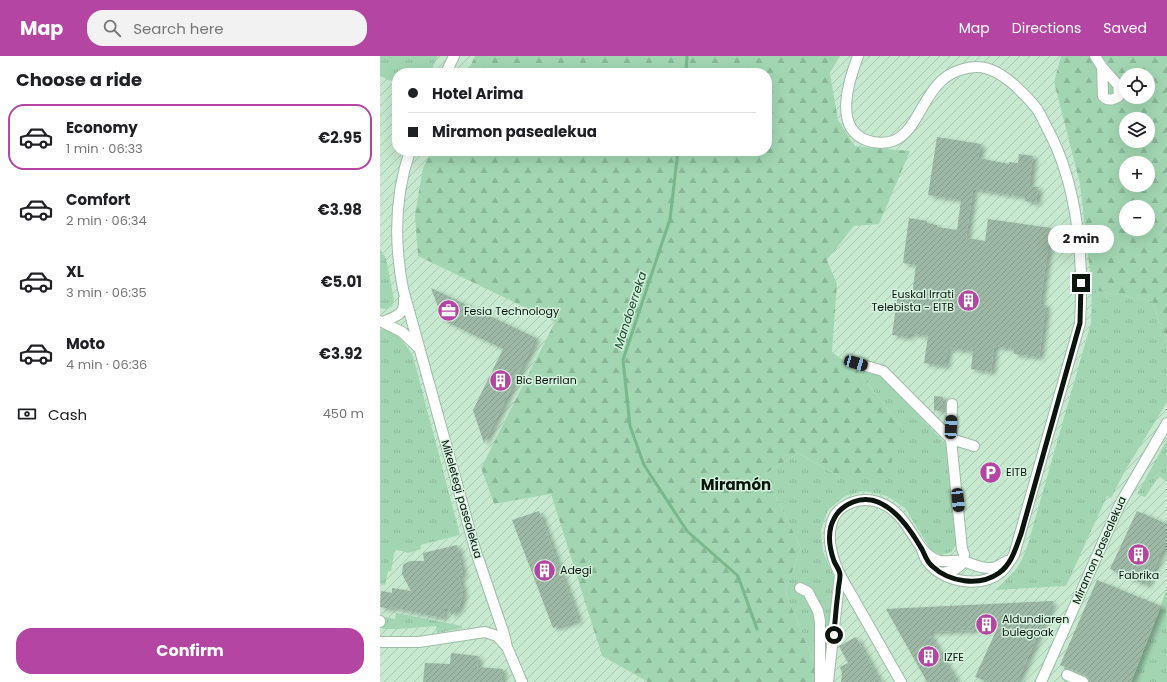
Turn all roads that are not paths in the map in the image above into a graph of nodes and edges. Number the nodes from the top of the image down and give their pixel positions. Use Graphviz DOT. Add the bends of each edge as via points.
graph roads {
  1 [pos="454,56"];
  2 [pos="858,56"];
  3 [pos="1096,56"];
  4 [pos="1102,67"];
  5 [pos="448,68"];
  6 [pos="408,156"];
  7 [pos="403,289"];
  8 [pos="382,322"];
  9 [pos="420,349"];
  10 [pos="856,363"];
  11 [pos="952,404"];
  12 [pos="1167,422"];
  13 [pos="951,439"];
  14 [pos="974,446"];
  15 [pos="921,547"];
  16 [pos="963,555"];
  17 [pos="1011,559"];
  18 [pos="977,566"];
  19 [pos="941,573"];
  20 [pos="840,574"];
  21 [pos="974,581"];
  22 [pos="800,588"];
  23 [pos="380,642"];
  24 [pos="507,647"];
  25 [pos="1067,675"];
  26 [pos="522,682"];
  27 [pos="820,682"];
  28 [pos="828,682"];
  29 [pos="901,682"];
  30 [pos="1041,682"];
  31 [pos="1083,682"];
  1 -- 5 [label="street"];
  2 -- 17 [label="street" via="849,79 846,111 854,132 862,138 871,142 893,141 906,133 941,81 957,70 971,67 987,68 1002,75 1019,89 1038,110 1053,138 1062,163 1077,227 1082,298 1080,323 1021,534"];
  3 -- 4 [label="street"];
  6 -- 7 [label="street, Mikeletegi pasealekua" via="396,220 396,246"];
  7 -- 8 [label="street" via="404,308 401,313"];
  7 -- 9 [label="street, Mikeletegi pasealekua"];
  8 -- 9 [label="street" via="402,332"];
  9 -- 24 [label="street, Mikeletegi pasealekua" via="475,549"];
  10 -- 13 [label="street" via="883,371"];
  11 -- 13 [label="street"];
  12 -- 30 [label="street, Miramon pasealekua" via="1123,498"];
  13 -- 14 [label="street"];
  13 -- 16 [label="street"];
  15 -- 16 [label="street" via="937,561 946,561"];
  15 -- 19 [label="street" via="927,562"];
  15 -- 20 [label="street" via="898,514 878,502 857,500 840,509 831,526 831,548"];
  16 -- 18 [label="street"];
  16 -- 19 [label="street" via="958,568"];
  17 -- 18 [label="street" via="996,567"];
  17 -- 21 [label="street" via="1000,573 988,579"];
  18 -- 21 [label="street" via="979,575"];
  19 -- 21 [label="street" via="964,581"];
  20 -- 28 [label="street"];
  20 -- 29 [label="street"];
  22 -- 27 [label="street" via="808,592 818,611"];
  23 -- 24 [label="street, Mikeletegi pasealekua" via="419,642 485,632 497,636"];
  24 -- 26 [label="street, Mikeletegi pasealekua"];
  25 -- 31 [label="street"];
}
